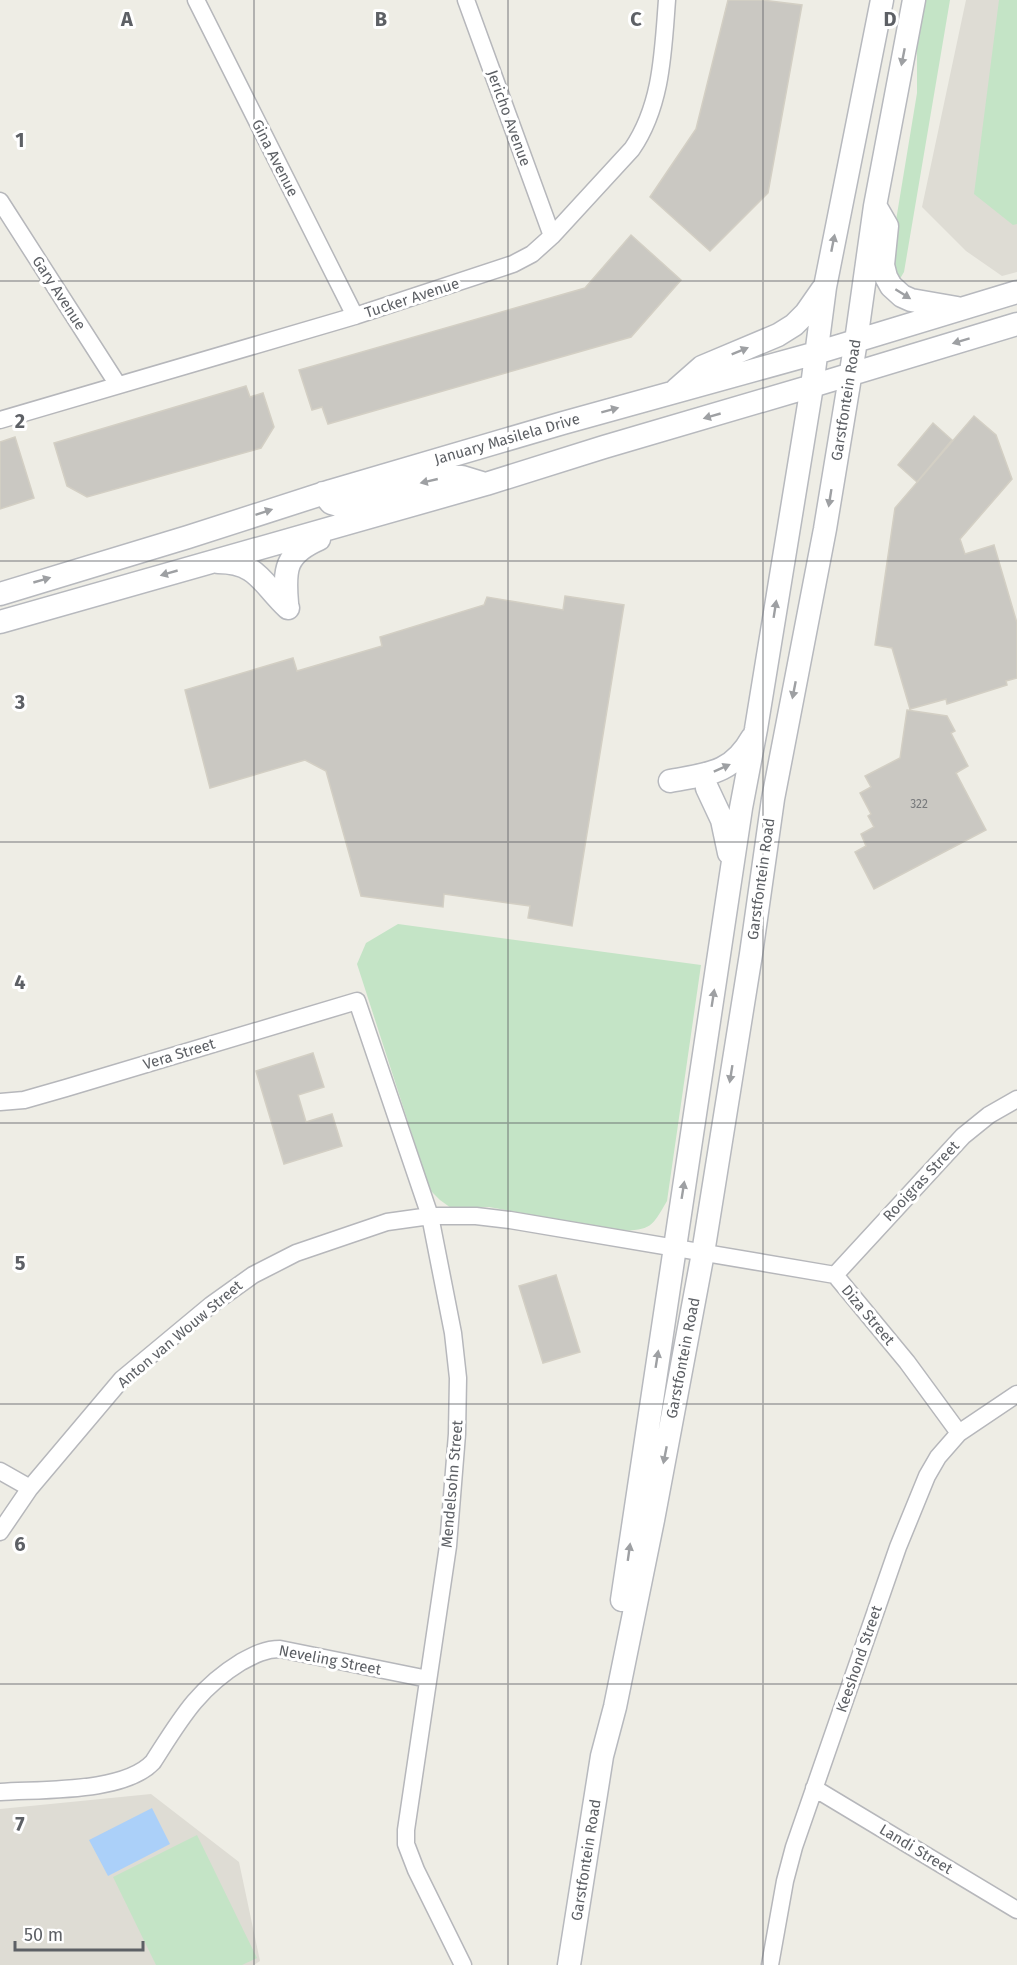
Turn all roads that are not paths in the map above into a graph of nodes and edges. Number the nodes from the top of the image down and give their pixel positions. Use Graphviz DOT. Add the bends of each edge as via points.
graph roads {
  1 [pos="196,0"];
  2 [pos="466,0"];
  3 [pos="667,0"];
  4 [pos="882,0"];
  5 [pos="914,0"];
  6 [pos="0,201"];
  7 [pos="875,206"];
  8 [pos="552,236"];
  9 [pos="825,287"];
  10 [pos="1017,292"];
  11 [pos="961,309"];
  12 [pos="355,316"];
  13 [pos="1017,324"];
  14 [pos="856,341"];
  15 [pos="816,353"];
  16 [pos="850,375"];
  17 [pos="118,385"];
  18 [pos="812,387"];
  19 [pos="674,392"];
  20 [pos="0,420"];
  21 [pos="486,484"];
  22 [pos="323,493"];
  23 [pos="367,518"];
  24 [pos="188,537"];
  25 [pos="268,546"];
  26 [pos="208,562"];
  27 [pos="0,594"];
  28 [pos="0,622"];
  29 [pos="756,729"];
  30 [pos="670,781"];
  31 [pos="707,788"];
  32 [pos="732,872"];
  33 [pos="357,1001"];
  34 [pos="1017,1099"];
  35 [pos="0,1102"];
  36 [pos="430,1216"];
  37 [pos="674,1248"];
  38 [pos="703,1253"];
  39 [pos="836,1275"];
  40 [pos="1017,1394"];
  41 [pos="959,1434"];
  42 [pos="0,1471"];
  43 [pos="30,1488"];
  44 [pos="0,1532"];
  45 [pos="428,1679"];
  46 [pos="602,1756"];
  47 [pos="814,1788"];
  48 [pos="0,1792"];
  49 [pos="1017,1910"];
  50 [pos="463,1965"];
  51 [pos="569,1965"];
  52 [pos="770,1965"];
  1 -- 12 [label="street, Gina Avenue"];
  2 -- 8 [label="street, Jericho Avenue"];
  3 -- 8 [label="street, Tucker Avenue" via="658,85 646,125 632,149"];
  9 -- 4 [label="main road, Garstfontein Road, one-way"];
  5 -- 7 [label="main road, Garstfontein Road, one-way"];
  6 -- 17 [label="street, Gary Avenue"];
  7 -- 11 [label="main road, one-way" via="887,226 883,265 891,286 911,300"];
  7 -- 14 [label="main road, Garstfontein Road"];
  8 -- 12 [label="street, Tucker Avenue" via="513,264"];
  9 -- 15 [label="main road, Garstfontein Road"];
  19 -- 9 [label="main road, one-way" via="702,367 794,325"];
  10 -- 11 [label="main road, January Masilela Drive"];
  11 -- 14 [label="main road, January Masilela Drive"];
  12 -- 17 [label="street, Tucker Avenue"];
  13 -- 16 [label="main road, one-way"];
  14 -- 15 [label="main road, January Masilela Drive"];
  14 -- 16 [label="main road, Garstfontein Road"];
  15 -- 18 [label="main road, Garstfontein Road"];
  15 -- 19 [label="main road, January Masilela Drive"];
  16 -- 18 [label="main road"];
  16 -- 38 [label="main road, Garstfontein Road, one-way" via="825,529 772,800"];
  17 -- 20 [label="street, Tucker Avenue"];
  18 -- 21 [label="main road, one-way"];
  29 -- 18 [label="main road, Garstfontein Road, one-way"];
  22 -- 19 [label="main road, January Masilela Drive, one-way"];
  21 -- 22 [label="main road, one-way" via="447,477 338,505"];
  21 -- 23 [label="main road"];
  24 -- 22 [label="main road, January Masilela Drive, one-way"];
  23 -- 25 [label="main road"];
  23 -- 26 [label="main road" via="296,553 286,570 288,605 249,568 234,562"];
  24 -- 25 [label="main road" via="238,534"];
  27 -- 24 [label="main road, January Masilela Drive, one-way"];
  25 -- 26 [label="main road"];
  26 -- 28 [label="main road, one-way"];
  30 -- 29 [label="main road, one-way" via="728,765 744,752"];
  29 -- 32 [label="main road, Garstfontein Road"];
  31 -- 32 [label="main road" via="722,820"];
  37 -- 32 [label="main road, Garstfontein Road, one-way"];
  33 -- 35 [label="street, Vera Street" via="24,1100"];
  33 -- 36 [label="street, Mendelsohn Street"];
  34 -- 39 [label="street, Rooigras Street" via="963,1136"];
  36 -- 37 [label="street, Anton van Wouw Street" via="510,1220"];
  36 -- 43 [label="street, Anton van Wouw Street" via="387,1222 320,1244 237,1285 122,1379"];
  36 -- 45 [label="street, Mendelsohn Street" via="453,1333 459,1395 448,1546"];
  37 -- 38 [label="street, Anton van Wouw Street"];
  46 -- 37 [label="main road, Garstfontein Road, one-way"];
  38 -- 39 [label="street, Diza Street"];
  38 -- 46 [label="main road, Garstfontein Road, one-way" via="653,1520"];
  39 -- 41 [label="street, Diza Street"];
  40 -- 41 [label="street, Keeshond Street"];
  41 -- 47 [label="street, Keeshond Street" via="932,1466 904,1532"];
  42 -- 43 [label="street"];
  43 -- 44 [label="street, Anton van Wouw Street"];
  45 -- 48 [label="street, Neveling Street" via="270,1649 236,1665 204,1690 153,1762 135,1775 114,1784"];
  45 -- 50 [label="street, Mendelsohn Street" via="406,1838 416,1870"];
  46 -- 51 [label="main road, Garstfontein Road"];
  47 -- 49 [label="street, Landi Street"];
  47 -- 52 [label="street, Keeshond Street" via="785,1881"];
}
